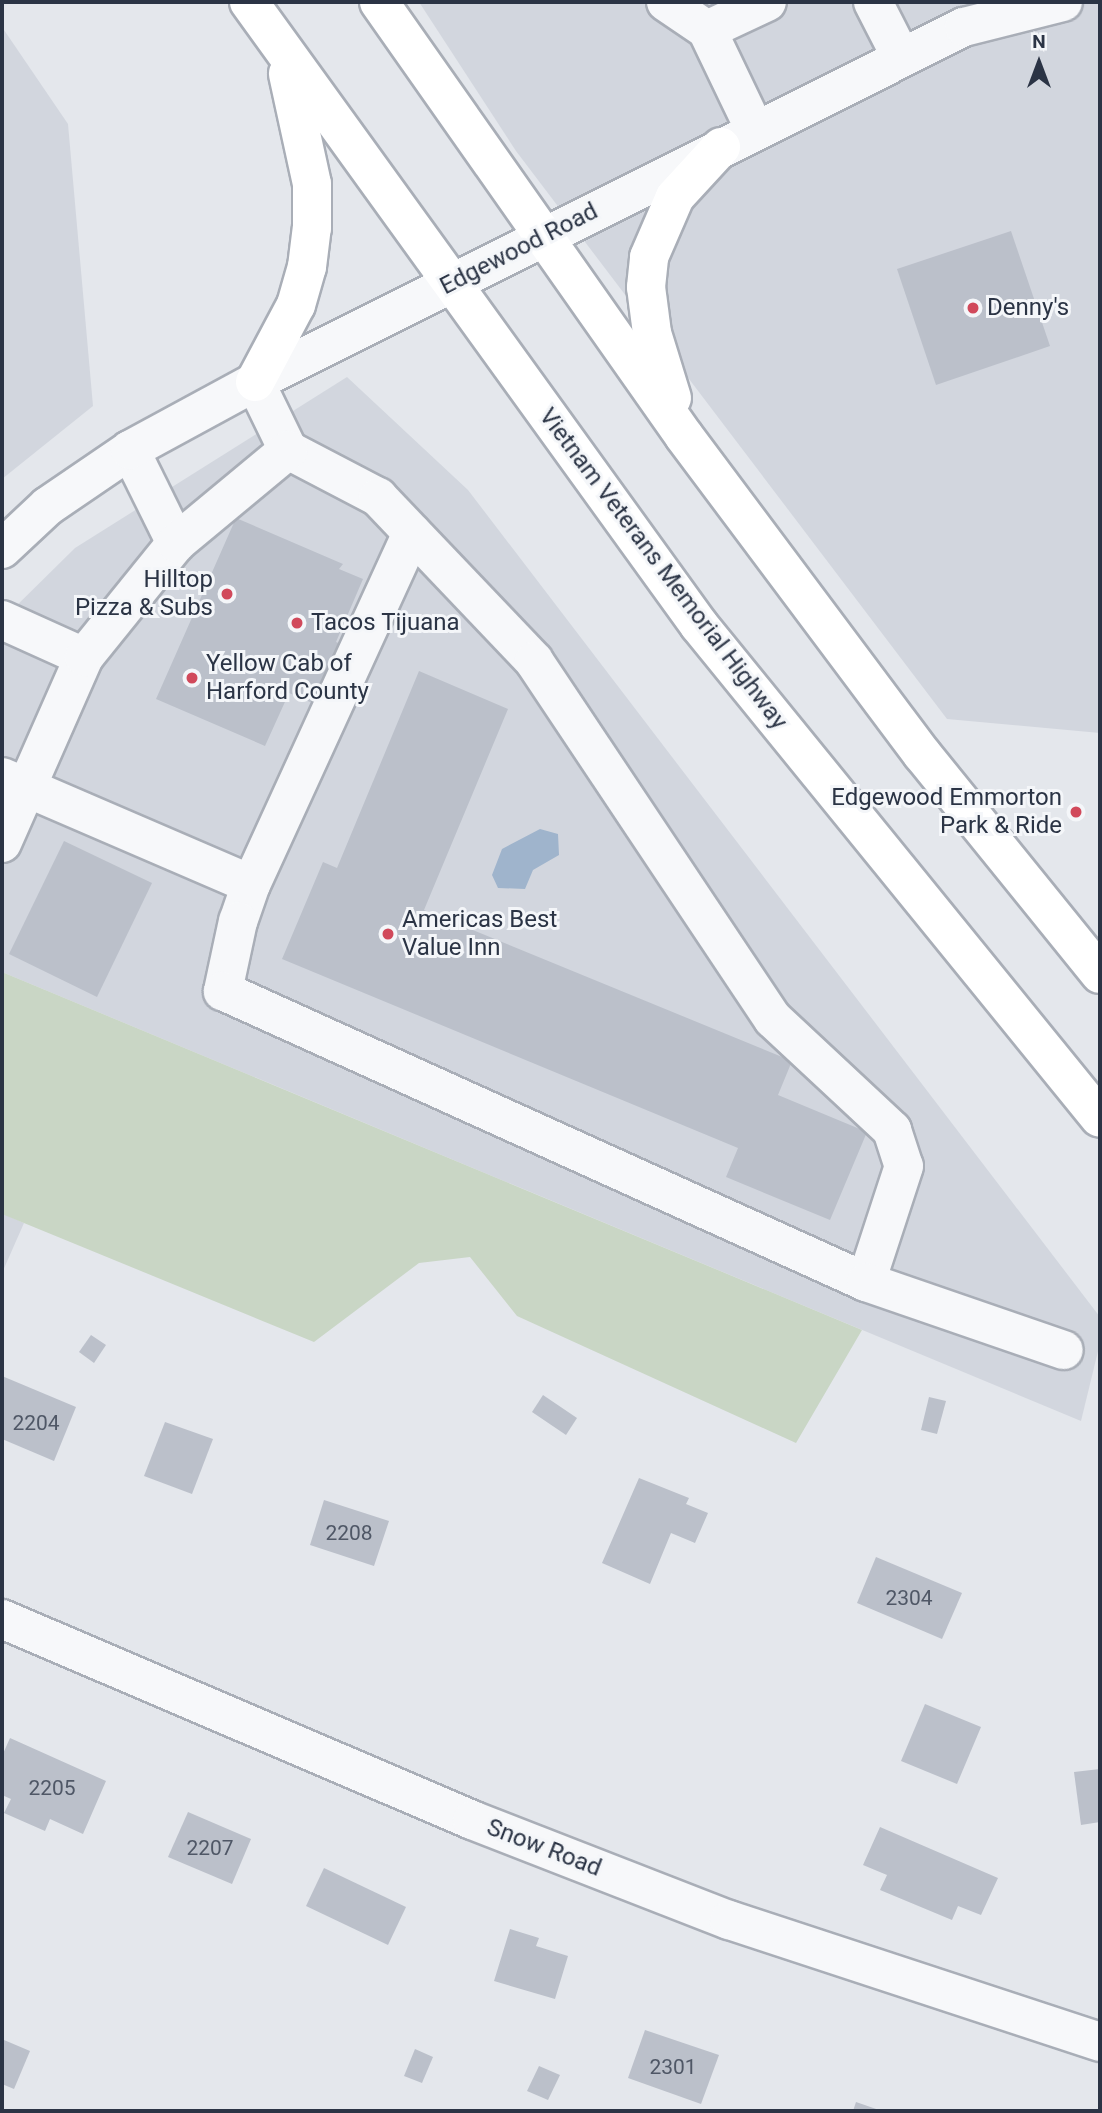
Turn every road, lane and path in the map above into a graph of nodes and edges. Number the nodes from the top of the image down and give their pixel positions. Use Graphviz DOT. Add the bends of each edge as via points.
graph roads {
  1 [pos="249,2"];
  2 [pos="379,2"];
  3 [pos="666,2"];
  4 [pos="767,2"];
  5 [pos="873,2"];
  6 [pos="1063,2"];
  7 [pos="707,30"];
  8 [pos="281,49"];
  9 [pos="901,57"];
  10 [pos="755,130"];
  11 [pos="721,147"];
  12 [pos="547,235"];
  13 [pos="450,283"];
  14 [pos="255,382"];
  15 [pos="684,436"];
  16 [pos="130,450"];
  17 [pos="288,450"];
  18 [pos="412,533"];
  19 [pos="176,543"];
  20 [pos="2,549"];
  21 [pos="2,620"];
  22 [pos="84,657"];
  23 [pos="13,781"];
  24 [pos="2,843"];
  25 [pos="251,884"];
  26 [pos="1100,974"];
  27 [pos="1100,1118"];
  28 [pos="866,1282"];
  29 [pos="1064,1350"];
  30 [pos="2,1619"];
  31 [pos="1100,2042"];
  1 -- 8 [label="highway, Vietnam Veterans Memorial Highway"];
  2 -- 12 [label="highway"];
  3 -- 7 [label="street"];
  4 -- 7 [label="street"];
  5 -- 9 [label="street"];
  6 -- 9 [label="street, Edgewood Road" via="964,27"];
  7 -- 10 [label="street"];
  8 -- 13 [label="highway, Vietnam Veterans Memorial Highway"];
  8 -- 14 [label="highway" via="312,184 312,228 296,305"];
  9 -- 10 [label="street, Edgewood Road"];
  10 -- 11 [label="street, Edgewood Road"];
  11 -- 12 [label="street, Edgewood Road"];
  11 -- 15 [label="highway" via="675,197 649,257 646,287 652,333"];
  12 -- 13 [label="street, Edgewood Road"];
  12 -- 15 [label="highway"];
  13 -- 14 [label="street, Edgewood Road"];
  13 -- 27 [label="highway, Vietnam Veterans Memorial Highway" via="699,625"];
  14 -- 16 [label="street, Edgewood Road"];
  14 -- 17 [label="street"];
  15 -- 26 [label="highway" via="922,754"];
  16 -- 19 [label="street"];
  16 -- 20 [label="street, Edgewood Road" via="48,506"];
  17 -- 18 [label="street" via="378,497"];
  17 -- 19 [label="street"];
  18 -- 25 [label="street"];
  18 -- 28 [label="street" via="534,661 773,1019 892,1130 904,1166"];
  19 -- 22 [label="street"];
  21 -- 22 [label="street"];
  22 -- 23 [label="street"];
  23 -- 24 [label="street"];
  23 -- 25 [label="street"];
  25 -- 28 [label="street" via="223,991"];
  28 -- 29 [label="street"];
  30 -- 31 [label="street, Snow Road" via="472,1820 716,1915"];
}
